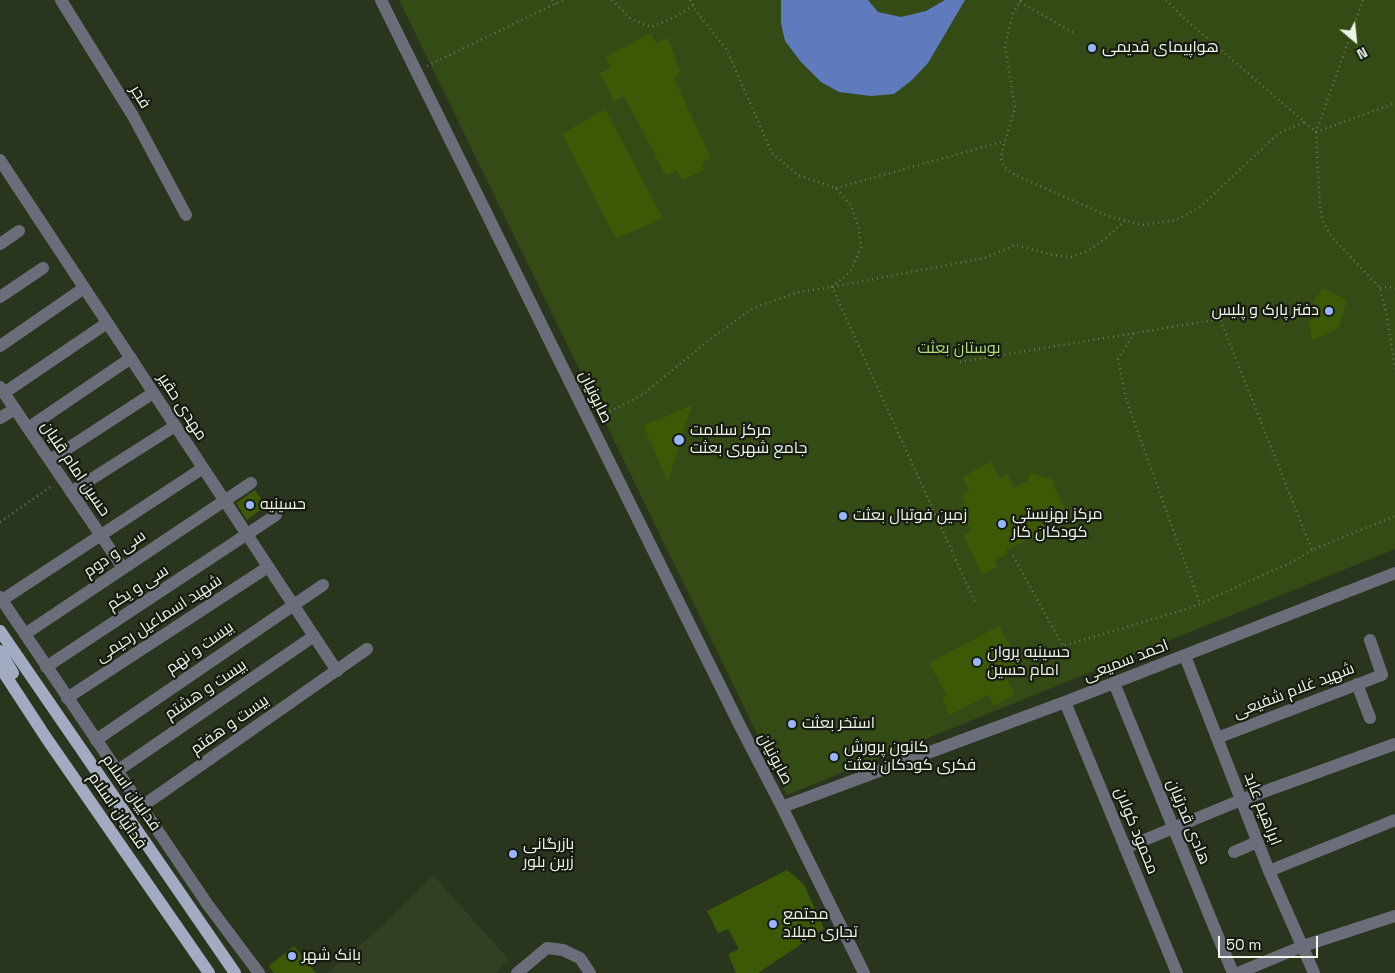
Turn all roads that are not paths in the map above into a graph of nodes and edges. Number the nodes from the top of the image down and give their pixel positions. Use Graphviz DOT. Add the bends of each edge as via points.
graph roads {
  1 [pos="61,0"];
  2 [pos="381,0"];
  3 [pos="0,160"];
  4 [pos="186,214"];
  5 [pos="19,231"];
  6 [pos="0,244"];
  7 [pos="43,268"];
  8 [pos="84,288"];
  9 [pos="0,297"];
  10 [pos="107,323"];
  11 [pos="0,346"];
  12 [pos="131,358"];
  13 [pos="2,390"];
  14 [pos="153,393"];
  15 [pos="15,409"];
  16 [pos="0,418"];
  17 [pos="175,426"];
  18 [pos="28,428"];
  19 [pos="50,460"];
  20 [pos="203,468"];
  21 [pos="251,484"];
  22 [pos="71,492"];
  23 [pos="224,501"];
  24 [pos="276,515"];
  25 [pos="100,534"];
  26 [pos="247,535"];
  27 [pos="268,567"];
  28 [pos="123,568"];
  29 [pos="1395,573"];
  30 [pos="323,584"];
  31 [pos="1,599"];
  32 [pos="293,604"];
  33 [pos="0,631"];
  34 [pos="25,634"];
  35 [pos="314,636"];
  36 [pos="1370,640"];
  37 [pos="367,649"];
  38 [pos="0,650"];
  39 [pos="1185,656"];
  40 [pos="0,667"];
  41 [pos="46,667"];
  42 [pos="336,671"];
  43 [pos="1114,683"];
  44 [pos="1357,684"];
  45 [pos="67,698"];
  46 [pos="1066,702"];
  47 [pos="1370,718"];
  48 [pos="1217,738"];
  49 [pos="47,740"];
  50 [pos="96,740"];
  51 [pos="1395,744"];
  52 [pos="117,771"];
  53 [pos="1241,800"];
  54 [pos="141,807"];
  55 [pos="782,807"];
  56 [pos="1395,820"];
  57 [pos="1173,828"];
  58 [pos="1257,842"];
  59 [pos="1125,848"];
  60 [pos="1234,852"];
  61 [pos="1268,871"];
  62 [pos="1395,916"];
  63 [pos="1302,946"];
  64 [pos="208,973"];
  65 [pos="235,973"];
  66 [pos="259,973"];
  67 [pos="517,973"];
  68 [pos="590,973"];
  69 [pos="864,973"];
  70 [pos="1177,973"];
  71 [pos="1233,973"];
  72 [pos="1238,973"];
  73 [pos="1314,973"];
  1 -- 4 [label="street, فجر" via="133,116"];
  2 -- 55 [label="street, صابونیان"];
  3 -- 8 [label="street, مهدی حقیر"];
  5 -- 6 [label="street"];
  7 -- 9 [label="street"];
  8 -- 10 [label="street, مهدی حقیر"];
  8 -- 11 [label="street"];
  10 -- 12 [label="street, مهدی حقیر"];
  10 -- 13 [label="street"];
  12 -- 14 [label="street, مهدی حقیر"];
  12 -- 18 [label="street"];
  13 -- 15 [label="street, حسین امام قلیان"];
  14 -- 17 [label="street, مهدی حقیر"];
  14 -- 19 [label="street"];
  15 -- 16 [label="street"];
  15 -- 18 [label="street, حسین امام قلیان"];
  17 -- 20 [label="street, مهدی حقیر"];
  17 -- 22 [label="street"];
  18 -- 19 [label="street, حسین امام قلیان"];
  19 -- 22 [label="street, حسین امام قلیان"];
  20 -- 23 [label="street, مهدی حقیر"];
  20 -- 25 [label="street"];
  21 -- 23 [label="street, سی و دوم"];
  22 -- 25 [label="street, حسین امام قلیان"];
  23 -- 26 [label="street, مهدی حقیر"];
  23 -- 28 [label="street, سی و دوم"];
  24 -- 26 [label="street, سی و یکم"];
  25 -- 28 [label="street, حسین امام قلیان"];
  25 -- 31 [label="street"];
  26 -- 27 [label="street, مهدی حقیر"];
  26 -- 41 [label="street, سی و یکم"];
  27 -- 32 [label="street, مهدی حقیر"];
  27 -- 45 [label="street, شهید اسماعیل رحیمی"];
  28 -- 34 [label="street, سی و دوم"];
  29 -- 39 [label="street, احمد سمیعی"];
  30 -- 32 [label="street, بیست و نهم"];
  31 -- 34 [label="street"];
  32 -- 35 [label="street, مهدی حقیر"];
  32 -- 50 [label="street, بیست و نهم"];
  33 -- 65 [label="main road, فداییان اسلام"];
  34 -- 41 [label="street"];
  35 -- 42 [label="street, مهدی حقیر"];
  35 -- 52 [label="street, بیست و هشتم"];
  36 -- 44 [label="street, شهید غلام شفیعی" via="1382,674"];
  37 -- 42 [label="street, بیست و هفتم"];
  38 -- 49 [label="main road" via="40,718"];
  39 -- 43 [label="street, احمد سمیعی"];
  39 -- 48 [label="street, ابراهیم عابد"];
  40 -- 49 [label="main road, فدائیان اسلام"];
  41 -- 45 [label="street"];
  42 -- 54 [label="street, بیست و هفتم"];
  43 -- 46 [label="street, احمد سمیعی"];
  43 -- 57 [label="street, هادی قدرتیان"];
  44 -- 47 [label="street"];
  44 -- 48 [label="street, شهید غلام شفیعی"];
  45 -- 50 [label="street"];
  46 -- 55 [label="street, احمد سمیعی"];
  46 -- 59 [label="street, محمود کولان"];
  48 -- 53 [label="street, ابراهیم عابد"];
  49 -- 64 [label="main road, فدائیان اسلام"];
  50 -- 52 [label="street"];
  51 -- 53 [label="street"];
  52 -- 54 [label="street"];
  53 -- 57 [label="street"];
  53 -- 58 [label="street, ابراهیم عابد"];
  54 -- 66 [label="street"];
  55 -- 69 [label="street, صابونیان"];
  56 -- 61 [label="street"];
  57 -- 59 [label="street"];
  57 -- 71 [label="street, هادی قدرتیان"];
  58 -- 60 [label="street"];
  58 -- 61 [label="street, ابراهیم عابد"];
  59 -- 70 [label="street, محمود کولان"];
  61 -- 63 [label="street, ابراهیم عابد"];
  62 -- 63 [label="street"];
  63 -- 72 [label="street"];
  63 -- 73 [label="street, ابراهیم عابد"];
  67 -- 68 [label="street" via="547,948 564,950 580,958"];
}
